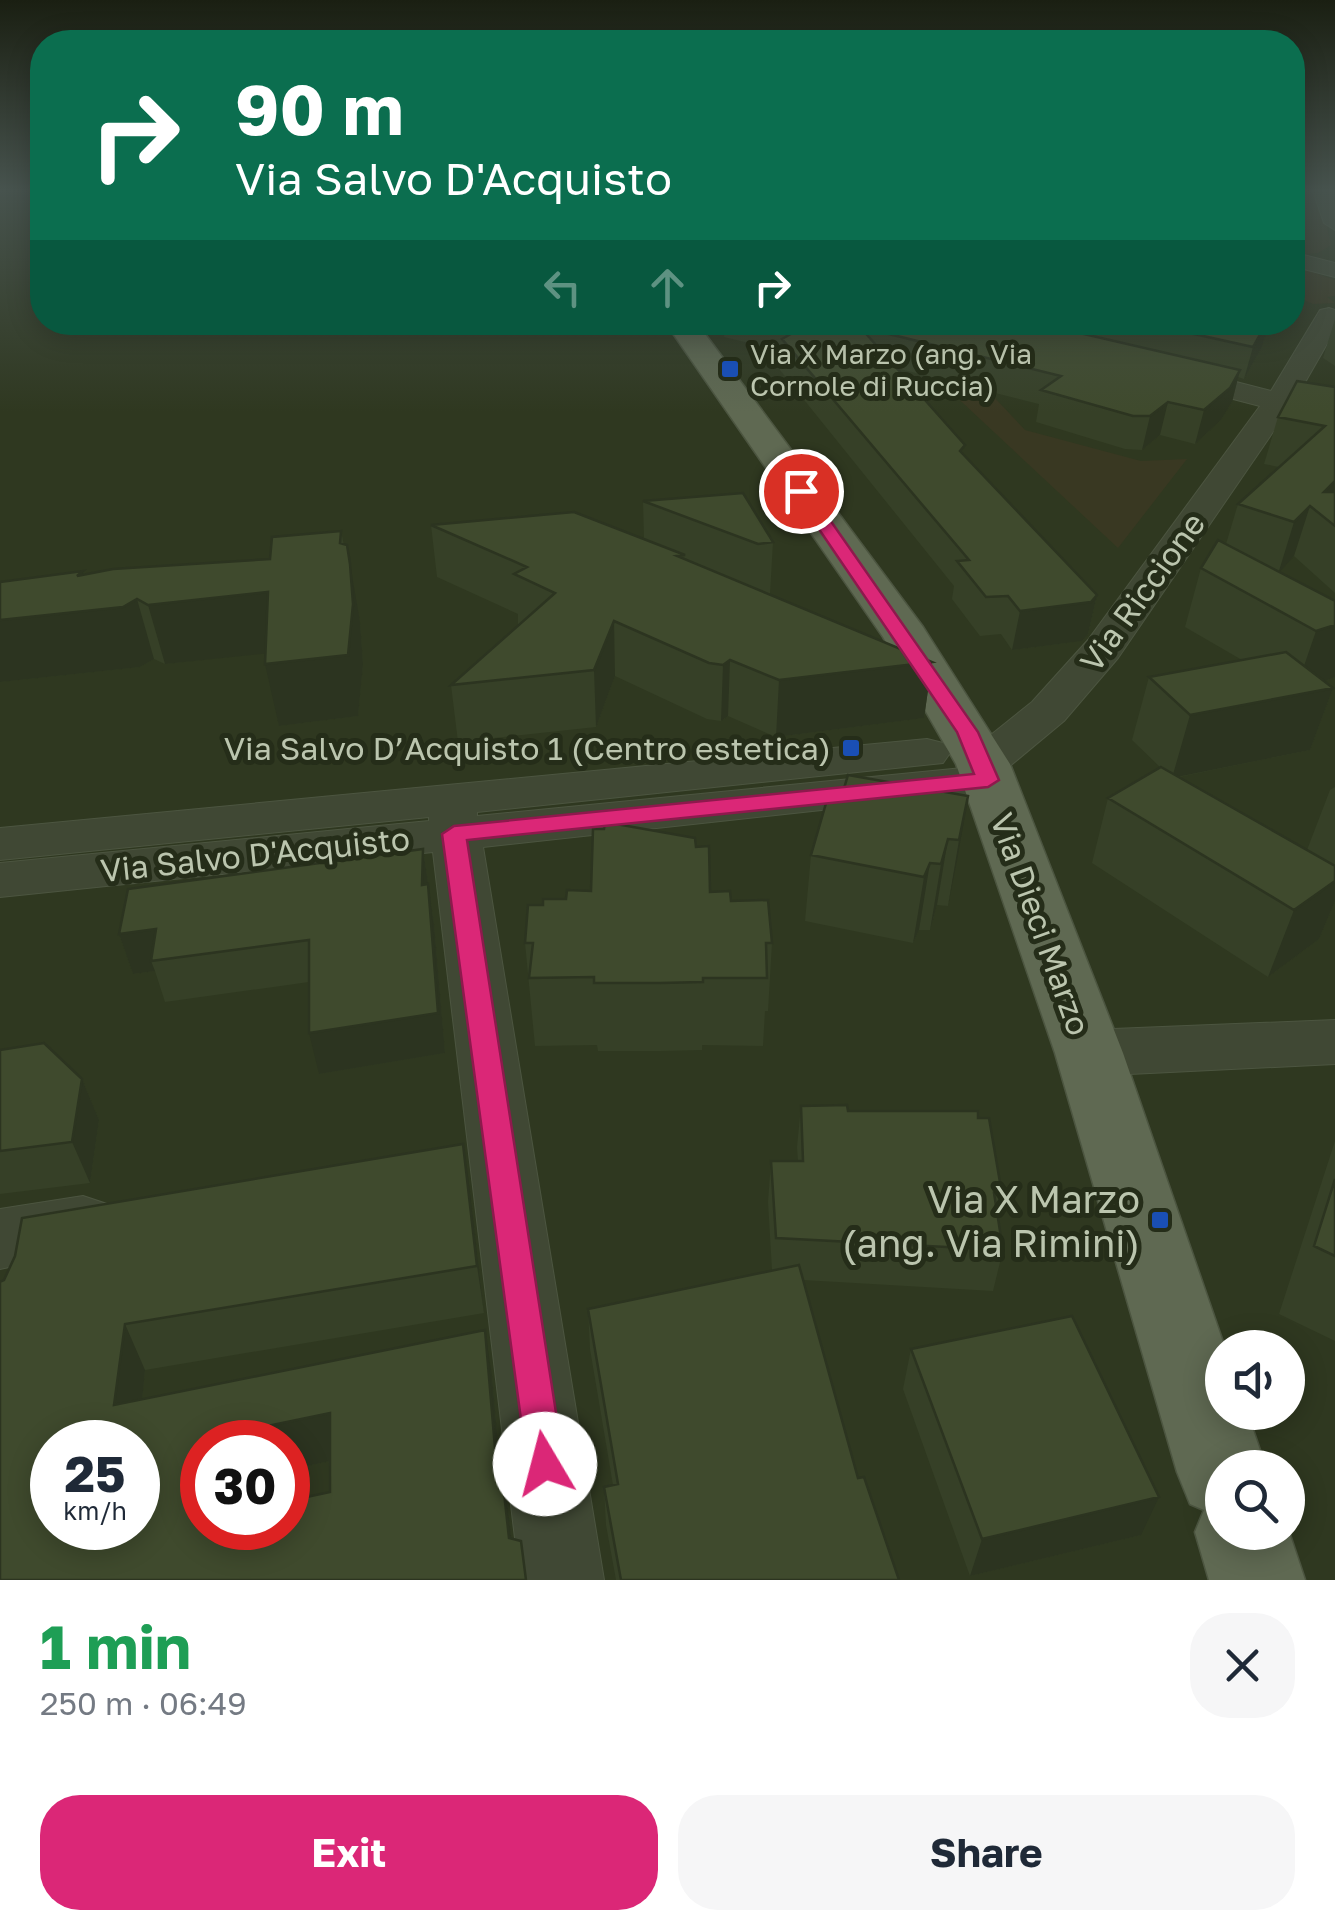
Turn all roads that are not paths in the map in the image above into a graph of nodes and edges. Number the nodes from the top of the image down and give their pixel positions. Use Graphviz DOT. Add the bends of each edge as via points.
graph roads {
  1 [pos="1329,316"];
  2 [pos="684,335"];
  3 [pos="1148,369"];
  4 [pos="1280,400"];
  5 [pos="1335,417"];
  6 [pos="890,673"];
  7 [pos="943,694"];
  8 [pos="982,764"];
  9 [pos="452,817"];
  10 [pos="0,844"];
  11 [pos="0,880"];
  12 [pos="1335,1042"];
  13 [pos="1089,1052"];
  14 [pos="150,1213"];
  15 [pos="7,1238"];
  16 [pos="0,1302"];
  17 [pos="1215,1450"];
  18 [pos="1248,1550"];
  19 [pos="562,1580"];
  20 [pos="1257,1580"];
  1 -- 4 [label="street, Via Riccione"];
  2 -- 7 [label="main road, Via Dieci Marzo" via="722,379"];
  3 -- 4 [label="street"];
  4 -- 5 [label="street"];
  4 -- 8 [label="street, Via Riccione" via="1085,672 1042,718"];
  6 -- 7 [label="street"];
  7 -- 8 [label="main road, Via Dieci Marzo"];
  8 -- 9 [label="street, Via Salvo D'Acquisto"];
  8 -- 13 [label="main road, Via Dieci Marzo"];
  9 -- 10 [label="street, Via Salvo D'Acquisto"];
  9 -- 11 [label="street, Via Salvo D'Acquisto"];
  9 -- 19 [label="street" via="472,1160"];
  12 -- 13 [label="street"];
  13 -- 17 [label="main road, Via Dieci Marzo"];
  14 -- 15 [label="street"];
  15 -- 16 [label="street"];
  18 -- 20 [label="main road"];
}
